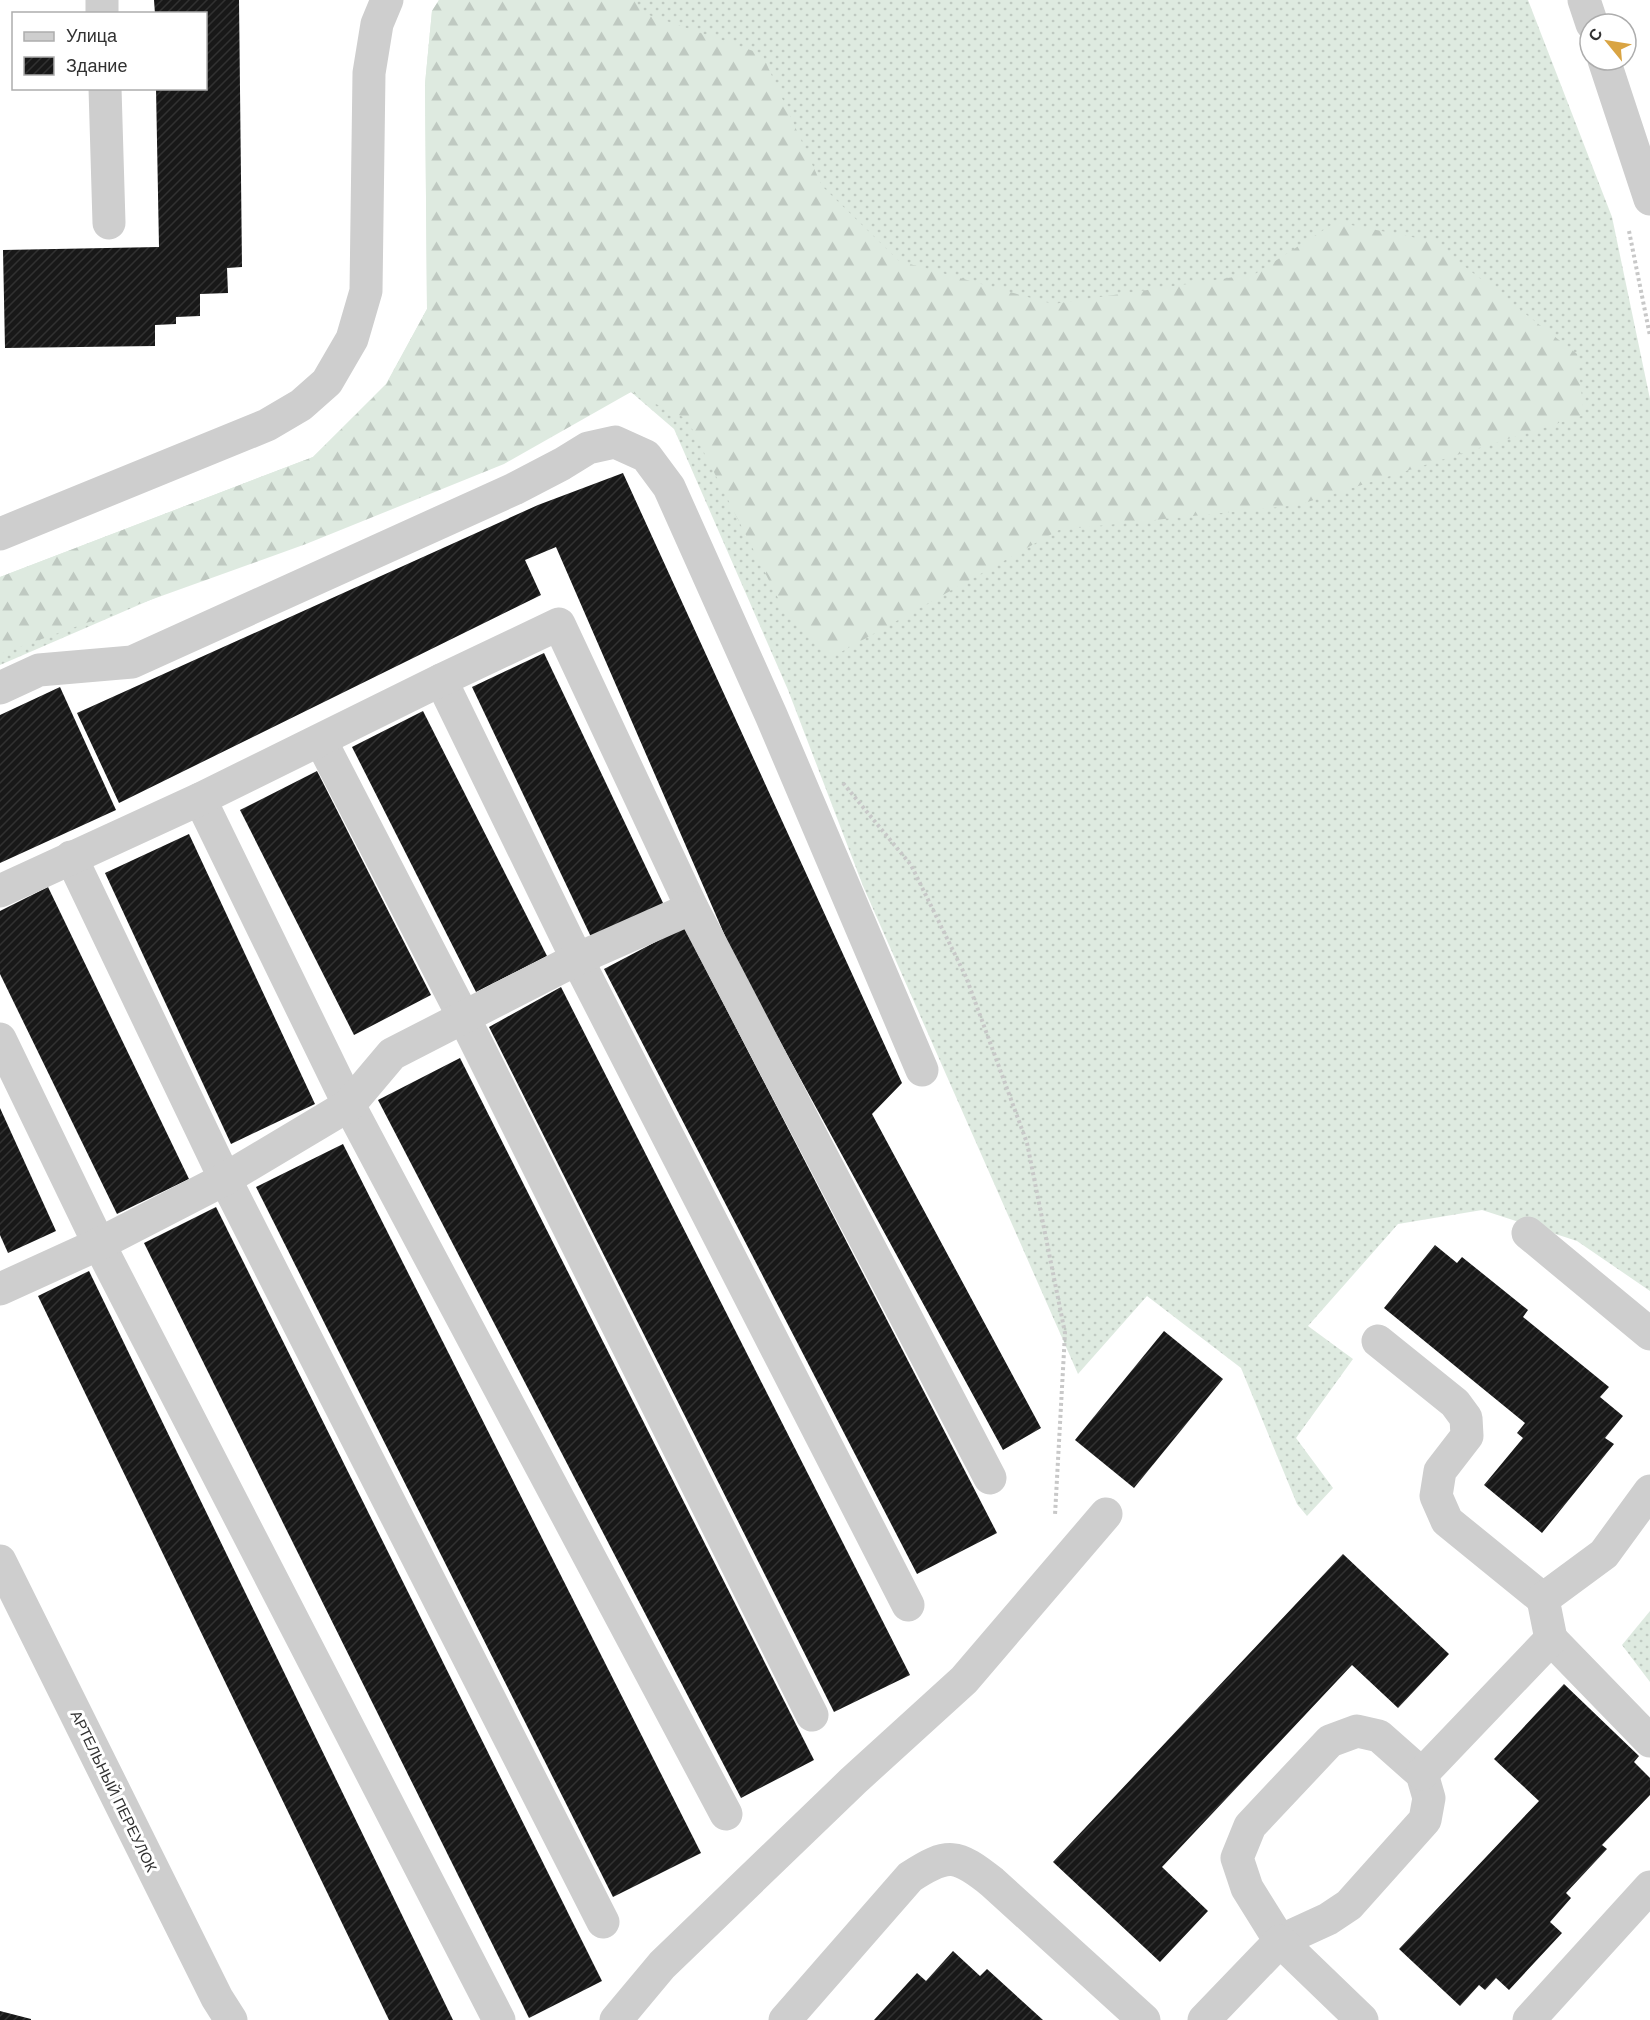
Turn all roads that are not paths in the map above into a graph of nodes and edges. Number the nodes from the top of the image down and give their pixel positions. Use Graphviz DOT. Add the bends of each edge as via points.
graph roads {
  1 [pos="387,0"];
  2 [pos="1608,72"];
  3 [pos="105,90"];
  4 [pos="1650,199"];
  5 [pos="109,223"];
  6 [pos="0,534"];
  7 [pos="441,680"];
  8 [pos="0,688"];
  9 [pos="321,741"];
  10 [pos="200,799"];
  11 [pos="71,857"];
  12 [pos="0,891"];
  13 [pos="692,908"];
  14 [pos="577,959"];
  15 [pos="464,1018"];
  16 [pos="0,1039"];
  17 [pos="922,1071"];
  18 [pos="349,1105"];
  19 [pos="225,1179"];
  20 [pos="1528,1233"];
  21 [pos="99,1244"];
  22 [pos="0,1289"];
  23 [pos="1650,1334"];
  24 [pos="1378,1341"];
  25 [pos="990,1478"];
  26 [pos="1650,1491"];
  27 [pos="1106,1514"];
  28 [pos="0,1561"];
  29 [pos="1543,1599"];
  30 [pos="908,1605"];
  31 [pos="1551,1639"];
  32 [pos="812,1715"];
  33 [pos="1650,1741"];
  34 [pos="1422,1774"];
  35 [pos="726,1814"];
  36 [pos="1650,1887"];
  37 [pos="603,1922"];
  38 [pos="1280,1941"];
  39 [pos="218,2013"];
  40 [pos="499,2020"];
  41 [pos="616,2020"];
  42 [pos="785,2020"];
  43 [pos="1144,2020"];
  44 [pos="1204,2020"];
  45 [pos="1362,2020"];
  46 [pos="1529,2020"];
  1 -- 6 [label="street" via="377,24 369,73 366,291 352,339 327,382 301,405 267,425"];
  2 -- 4 [label="street"];
  3 -- 5 [label="street"];
  7 -- 9 [label="street"];
  7 -- 13 [label="street" via="559,624"];
  7 -- 14 [label="street"];
  8 -- 17 [label="street" via="39,670 132,662 514,489 588,448 615,442 646,456 669,487"];
  9 -- 10 [label="street"];
  9 -- 15 [label="street"];
  10 -- 11 [label="street"];
  10 -- 18 [label="street"];
  11 -- 12 [label="street"];
  11 -- 19 [label="street"];
  13 -- 14 [label="street"];
  13 -- 25 [label="street"];
  14 -- 15 [label="street"];
  14 -- 30 [label="street"];
  15 -- 18 [label="street" via="392,1054"];
  15 -- 32 [label="street"];
  16 -- 21 [label="street"];
  18 -- 19 [label="street"];
  18 -- 35 [label="street"];
  19 -- 21 [label="street"];
  19 -- 37 [label="street"];
  20 -- 23 [label="street"];
  21 -- 22 [label="street"];
  21 -- 40 [label="street"];
  24 -- 29 [label="street" via="1455,1403 1466,1418 1467,1436 1440,1471 1436,1496 1447,1521"];
  26 -- 29 [label="street" via="1604,1554"];
  27 -- 41 [label="street" via="964,1680 662,1965"];
  28 -- 39 [label="street, АРТЕЛЬНЫЙ ПЕРЕУЛОК"];
  29 -- 31 [label="street"];
  31 -- 33 [label="street"];
  31 -- 34 [label="street"];
  34 -- 38 [label="street" via="1429,1798 1425,1820 1349,1905"];
  34 -- 38 [label="street" via="1380,1736 1357,1731 1330,1741 1250,1826 1237,1858 1247,1888"];
  36 -- 46 [label="street"];
  38 -- 44 [label="street"];
  38 -- 45 [label="street"];
  42 -- 43 [label="street" via="910,1877 930,1864 951,1858 973,1866"];
}
